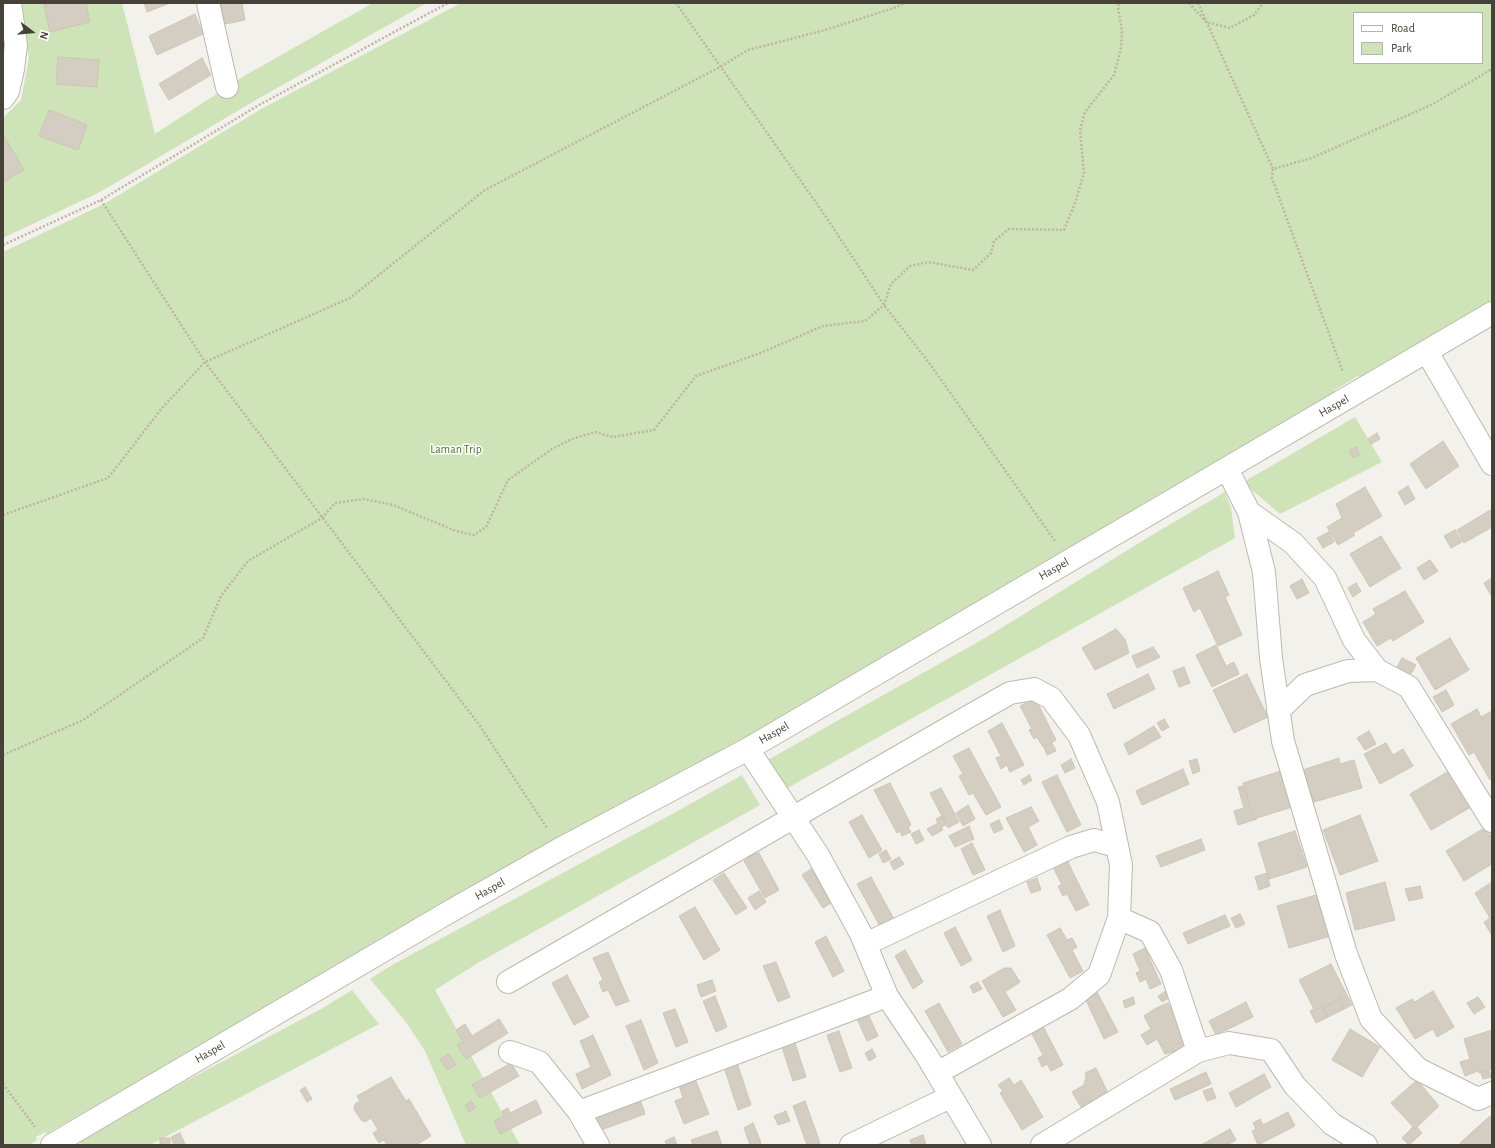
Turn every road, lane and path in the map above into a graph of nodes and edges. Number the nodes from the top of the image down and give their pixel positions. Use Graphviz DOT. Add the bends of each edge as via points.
graph roads {
  1 [pos="10,3"];
  2 [pos="208,3"];
  3 [pos="448,3"];
  4 [pos="676,3"];
  5 [pos="905,3"];
  6 [pos="1119,3"];
  7 [pos="1188,3"];
  8 [pos="1198,3"];
  9 [pos="1263,3"];
  10 [pos="1206,22"];
  11 [pos="720,67"];
  12 [pos="1492,69"];
  13 [pos="227,87"];
  14 [pos="3,98"];
  15 [pos="1273,169"];
  16 [pos="101,200"];
  17 [pos="3,245"];
  18 [pos="884,305"];
  19 [pos="1492,313"];
  20 [pos="1427,352"];
  21 [pos="205,362"];
  22 [pos="1352,395"];
  23 [pos="1492,464"];
  24 [pos="1227,469"];
  25 [pos="1249,512"];
  26 [pos="3,515"];
  27 [pos="322,518"];
  28 [pos="1066,562"];
  29 [pos="1377,670"];
  30 [pos="1278,711"];
  31 [pos="748,749"];
  32 [pos="3,755"];
  33 [pos="792,817"];
  34 [pos="1492,821"];
  35 [pos="1116,846"];
  36 [pos="560,849"];
  37 [pos="1119,918"];
  38 [pos="866,944"];
  39 [pos="508,982"];
  40 [pos="887,996"];
  41 [pos="1198,1051"];
  42 [pos="510,1052"];
  43 [pos="937,1073"];
  44 [pos="3,1084"];
  45 [pos="1492,1093"];
  46 [pos="950,1097"];
  47 [pos="579,1112"];
  48 [pos="54,1141"];
  49 [pos="598,1145"];
  50 [pos="851,1145"];
  51 [pos="980,1145"];
  52 [pos="1042,1145"];
  53 [pos="1366,1145"];
  1 -- 14 [label="street" via="16,45 8,91"];
  2 -- 13 [label="street"];
  3 -- 16 [label="path" via="259,105"];
  4 -- 11 [label="path"];
  5 -- 11 [label="path" via="825,30 748,50"];
  6 -- 18 [label="path" via="1121,48 1114,75 1085,112 1080,130 1084,172 1064,230 1009,229 994,241 991,253 973,270 928,262 910,266 891,284"];
  7 -- 10 [label="path"];
  8 -- 10 [label="path"];
  9 -- 10 [label="path" via="1254,15 1230,28"];
  10 -- 15 [label="path"];
  11 -- 18 [label="path" via="824,214"];
  11 -- 21 [label="path" via="485,190 350,298"];
  12 -- 15 [label="path" via="1433,104 1312,158"];
  15 -- 22 [label="path" via="1272,178"];
  16 -- 17 [label="path"];
  16 -- 21 [label="path"];
  18 -- 27 [label="path" via="865,321 823,326 758,354 696,376 654,430 612,437 595,432 572,438 552,449 508,480 486,527 474,535 456,531 393,505 364,499 336,503"];
  18 -- 28 [label="path" via="964,412 1064,554"];
  19 -- 20 [label="street, Haspel"];
  20 -- 22 [label="street, Haspel"];
  20 -- 23 [label="street"];
  21 -- 26 [label="path" via="162,408 108,478"];
  21 -- 27 [label="path"];
  22 -- 24 [label="street, Haspel"];
  24 -- 25 [label="street"];
  24 -- 28 [label="street, Haspel"];
  25 -- 29 [label="street" via="1293,543 1325,578 1354,640"];
  25 -- 30 [label="street" via="1264,572"];
  27 -- 32 [label="path" via="248,562 221,596 203,638 83,720"];
  27 -- 36 [label="path" via="480,726"];
  28 -- 31 [label="street, Haspel"];
  29 -- 30 [label="street" via="1348,671 1305,685"];
  29 -- 34 [label="street" via="1409,687"];
  30 -- 45 [label="street" via="1283,740 1346,954 1372,1019 1418,1069 1478,1099"];
  31 -- 33 [label="street"];
  31 -- 36 [label="street, Haspel"];
  33 -- 35 [label="street" via="1010,693 1034,689 1051,698 1079,735 1108,802"];
  33 -- 38 [label="street" via="818,855"];
  33 -- 39 [label="street"];
  35 -- 37 [label="street" via="1120,865"];
  35 -- 38 [label="street" via="1094,840 1071,847"];
  36 -- 48 [label="street, Haspel"];
  37 -- 41 [label="street" via="1150,932 1171,970"];
  37 -- 43 [label="street" via="1099,975 1070,998"];
  38 -- 40 [label="street"];
  40 -- 43 [label="street"];
  40 -- 47 [label="street"];
  41 -- 52 [label="street"];
  41 -- 53 [label="street" via="1229,1043 1270,1050 1295,1086 1332,1124"];
  42 -- 47 [label="street" via="539,1062"];
  43 -- 46 [label="street"];
  44 -- 48 [label="path"];
  46 -- 50 [label="street"];
  46 -- 51 [label="street"];
  47 -- 49 [label="street"];
}
